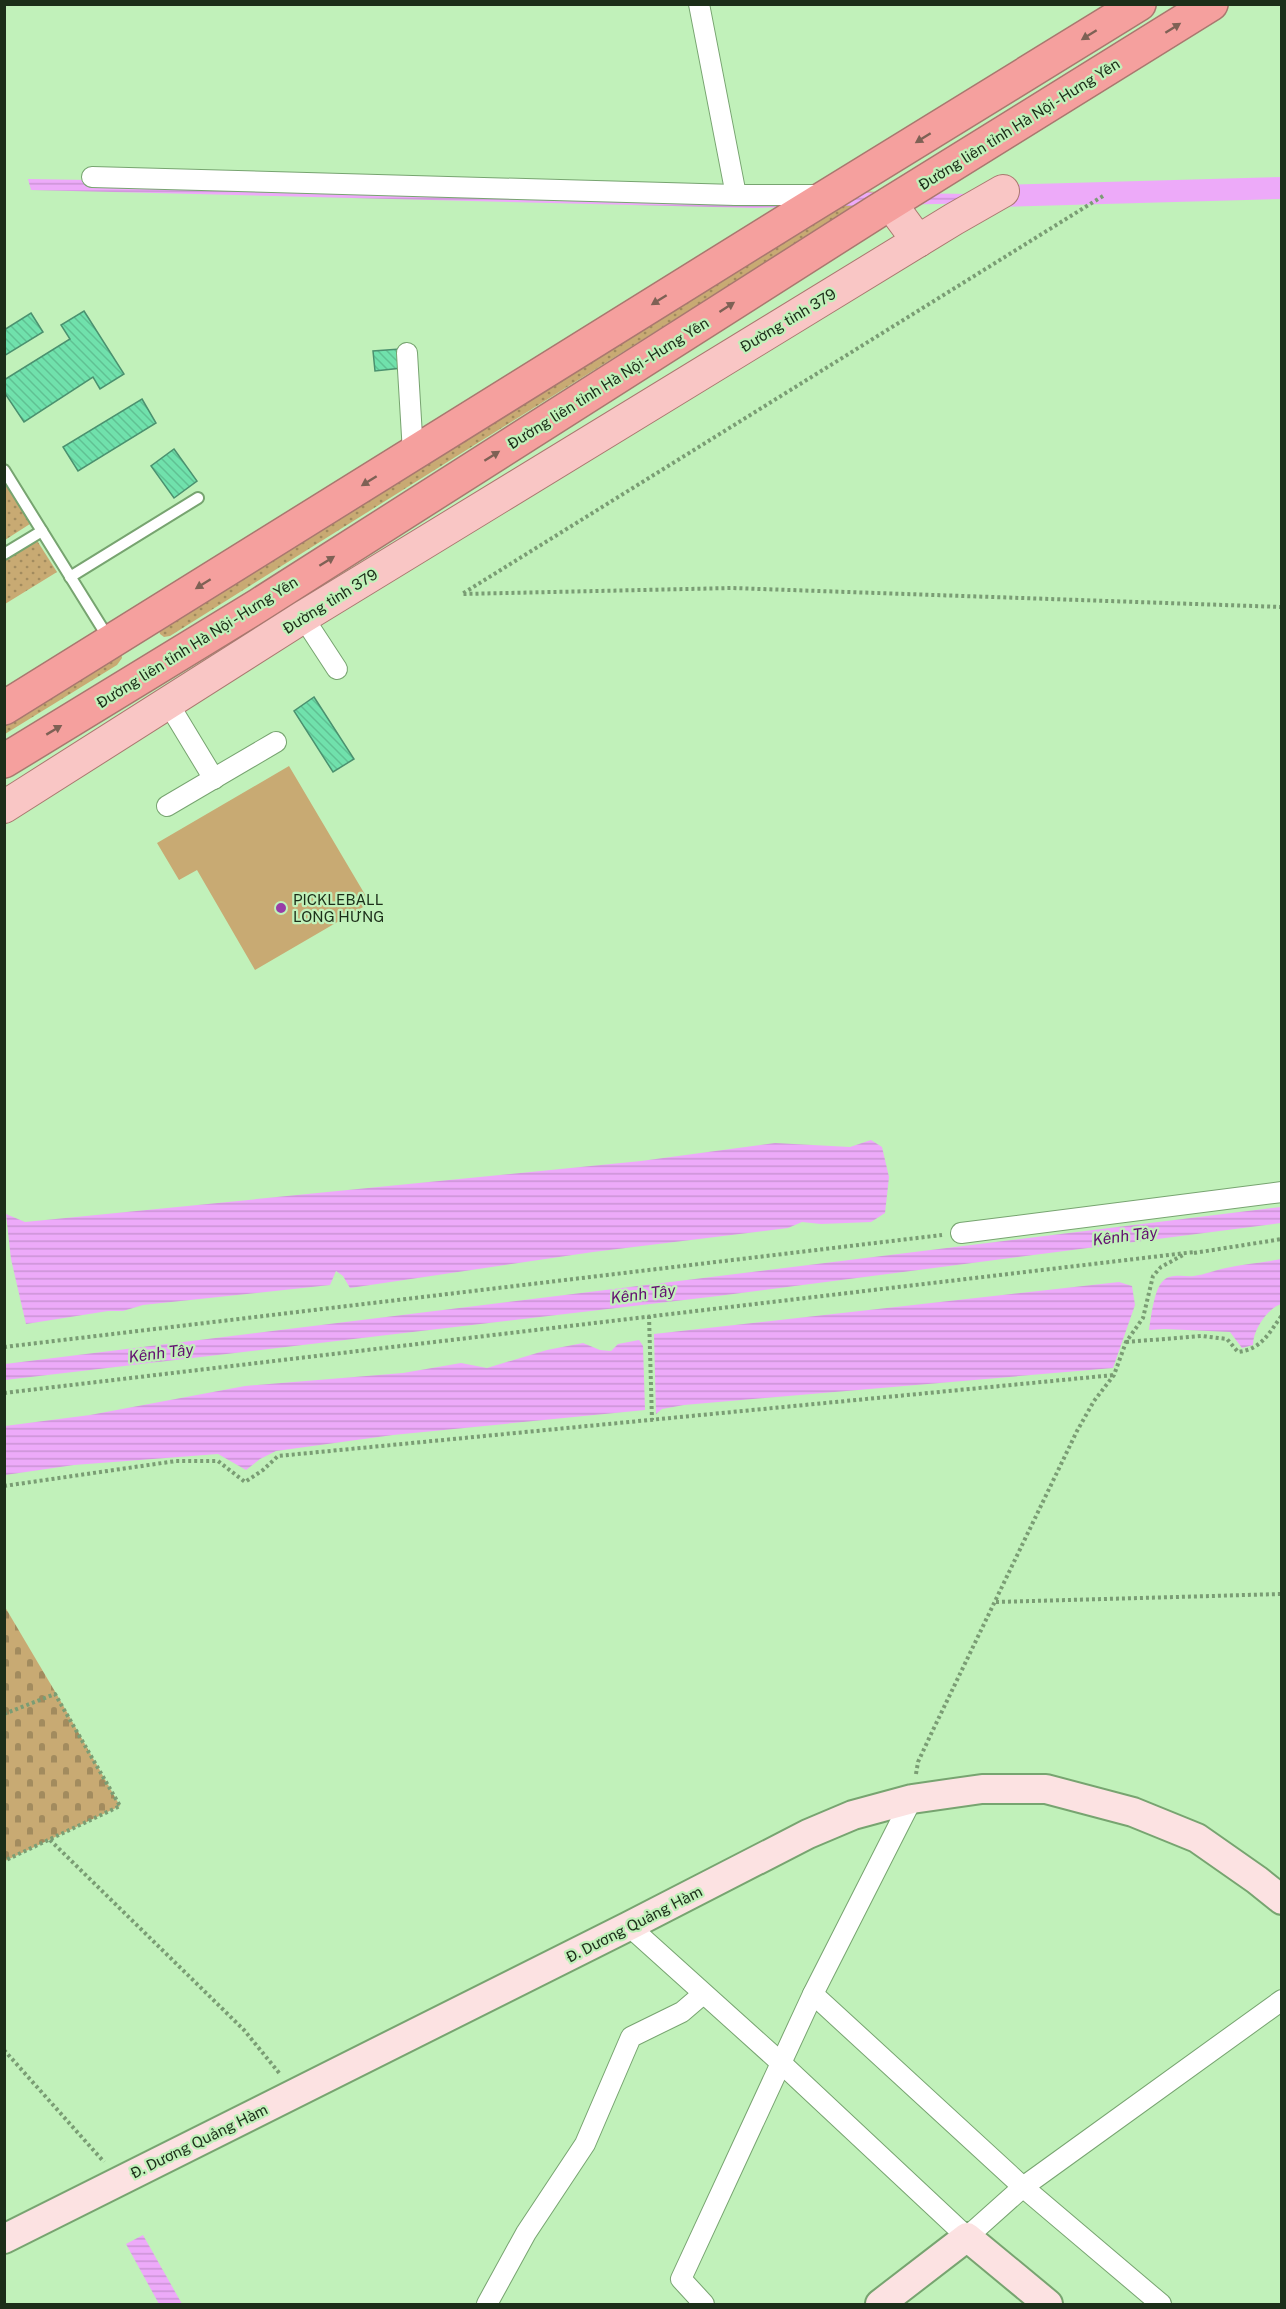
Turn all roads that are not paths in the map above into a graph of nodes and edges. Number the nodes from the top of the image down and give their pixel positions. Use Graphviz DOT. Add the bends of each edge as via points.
graph roads {
  1 [pos="699,4"];
  2 [pos="1139,4"];
  3 [pos="1211,4"];
  4 [pos="92,177"];
  5 [pos="842,188"];
  6 [pos="1003,191"];
  7 [pos="736,195"];
  8 [pos="883,208"];
  9 [pos="918,241"];
  10 [pos="407,353"];
  11 [pos="637,364"];
  12 [pos="659,399"];
  13 [pos="413,453"];
  14 [pos="4,470"];
  15 [pos="198,498"];
  16 [pos="42,531"];
  17 [pos="4,554"];
  18 [pos="70,577"];
  19 [pos="285,588"];
  20 [pos="303,617"];
  21 [pos="123,634"];
  22 [pos="154,669"];
  23 [pos="337,669"];
  24 [pos="168,703"];
  25 [pos="4,708"];
  26 [pos="276,742"];
  27 [pos="4,761"];
  28 [pos="214,779"];
  29 [pos="167,806"];
  30 [pos="4,807"];
  31 [pos="1281,1192"];
  32 [pos="961,1233"];
  33 [pos="912,1799"];
  34 [pos="1281,1900"];
  35 [pos="629,1926"];
  36 [pos="703,1994"];
  37 [pos="813,1994"];
  38 [pos="1281,2000"];
  39 [pos="780,2062"];
  40 [pos="1023,2187"];
  41 [pos="967,2237"];
  42 [pos="4,2239"];
  43 [pos="487,2304"];
  44 [pos="704,2304"];
  45 [pos="880,2304"];
  46 [pos="1048,2304"];
  47 [pos="1161,2304"];
  1 -- 7 [label="street"];
  2 -- 5 [label="highway, one-way"];
  8 -- 3 [label="highway, Đường liên tỉnh Hà Nội - Hưng Yên, one-way"];
  4 -- 7 [label="street"];
  5 -- 7 [label="street"];
  5 -- 13 [label="highway, one-way"];
  6 -- 9 [label="main road, Đường tỉnh 379"];
  8 -- 9 [label="main road"];
  11 -- 8 [label="highway, Đường liên tỉnh Hà Nội - Hưng Yên, one-way"];
  9 -- 12 [label="main road, Đường tỉnh 379"];
  10 -- 13 [label="street"];
  11 -- 12 [label="main road"];
  19 -- 11 [label="highway, Đường liên tỉnh Hà Nội - Hưng Yên, one-way"];
  12 -- 20 [label="main road, Đường tỉnh 379"];
  13 -- 21 [label="highway, one-way"];
  14 -- 16 [label="lane"];
  15 -- 18 [label="lane"];
  16 -- 17 [label="lane"];
  16 -- 18 [label="lane"];
  18 -- 21 [label="lane"];
  19 -- 20 [label="main road"];
  19 -- 22 [label="highway, Đường liên tỉnh Hà Nội - Hưng Yên"];
  20 -- 23 [label="street"];
  20 -- 24 [label="main road, Đường tỉnh 379"];
  21 -- 22 [label="highway"];
  21 -- 25 [label="highway"];
  22 -- 24 [label="main road"];
  27 -- 22 [label="highway, Đường liên tỉnh Hà Nội - Hưng Yên, one-way"];
  24 -- 28 [label="street"];
  24 -- 30 [label="main road, Đường tỉnh 379"];
  26 -- 28 [label="street"];
  28 -- 29 [label="street"];
  31 -- 32 [label="street"];
  33 -- 34 [label="street, Đ. Dương Quảng Hàm" via="982,1789 1046,1789 1133,1812 1197,1839"];
  33 -- 35 [label="street, Đ. Dương Quảng Hàm" via="853,1815 808,1834"];
  33 -- 37 [label="street"];
  35 -- 36 [label="street"];
  35 -- 42 [label="street, Đ. Dương Quảng Hàm"];
  36 -- 39 [label="street"];
  36 -- 43 [label="street" via="682,2012 631,2037 585,2144 526,2233"];
  37 -- 39 [label="street"];
  37 -- 40 [label="street"];
  38 -- 40 [label="street"];
  39 -- 41 [label="street"];
  39 -- 44 [label="street" via="681,2279"];
  40 -- 41 [label="street"];
  40 -- 47 [label="street"];
  41 -- 45 [label="street"];
  41 -- 46 [label="street"];
}
